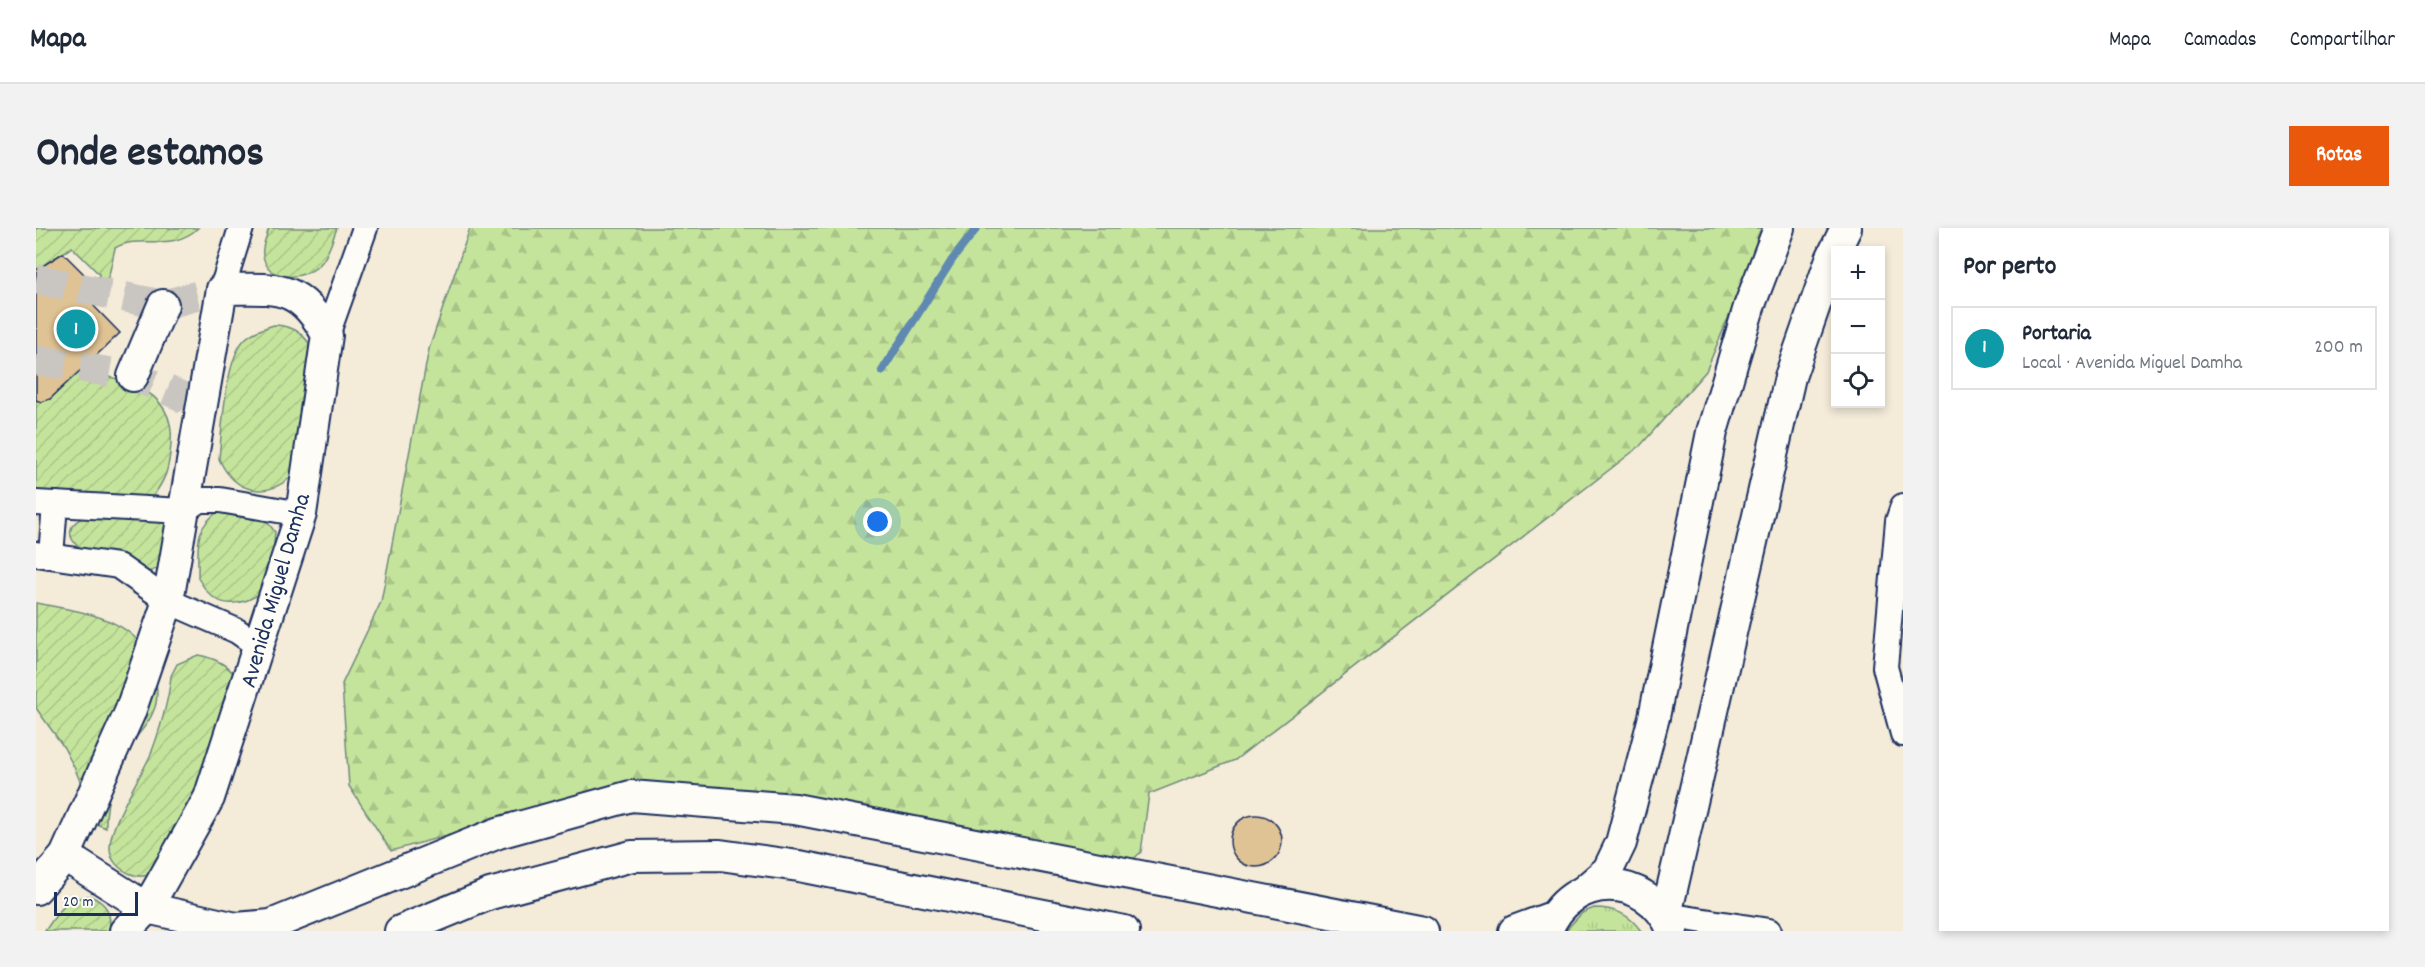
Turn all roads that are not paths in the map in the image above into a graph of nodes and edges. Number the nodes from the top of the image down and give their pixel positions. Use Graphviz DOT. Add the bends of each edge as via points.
graph roads {
  1 [pos="241,228"];
  2 [pos="365,228"];
  3 [pos="1779,228"];
  4 [pos="1846,228"];
  5 [pos="222,289"];
  6 [pos="164,304"];
  7 [pos="327,335"];
  8 [pos="133,376"];
  9 [pos="45,503"];
  10 [pos="1903,506"];
  11 [pos="183,511"];
  12 [pos="301,513"];
  13 [pos="44,555"];
  14 [pos="168,602"];
  15 [pos="260,647"];
  16 [pos="1903,734"];
  17 [pos="65,856"];
  18 [pos="36,889"];
  19 [pos="1586,889"];
  20 [pos="147,908"];
  21 [pos="1669,923"];
  22 [pos="1550,924"];
  23 [pos="125,931"];
  24 [pos="400,931"];
  25 [pos="1124,931"];
  26 [pos="1423,931"];
  27 [pos="1514,931"];
  28 [pos="1764,931"];
  1 -- 5 [label="street"];
  2 -- 7 [label="street, Avenida Miguel Damha"];
  3 -- 19 [label="street" via="1749,307 1712,432 1654,717 1621,843 1608,870"];
  4 -- 21 [label="street" via="1790,377"];
  5 -- 7 [label="street" via="293,293 316,314"];
  5 -- 11 [label="street"];
  6 -- 8 [label="street"];
  7 -- 12 [label="street, Avenida Miguel Damha"];
  9 -- 11 [label="street"];
  9 -- 13 [label="street"];
  10 -- 16 [label="street" via="1898,521 1885,667"];
  11 -- 12 [label="street" via="199,500 219,500"];
  11 -- 14 [label="street"];
  12 -- 15 [label="street, Avenida Miguel Damha"];
  13 -- 14 [label="street" via="118,566"];
  14 -- 15 [label="street" via="237,631"];
  14 -- 17 [label="street" via="130,712"];
  15 -- 20 [label="street, Avenida Miguel Damha" via="209,798"];
  17 -- 18 [label="street"];
  17 -- 20 [label="street"];
  19 -- 21 [label="street" via="1608,885 1630,888 1650,899"];
  19 -- 22 [label="street" via="1573,896"];
  20 -- 23 [label="street, Avenida Miguel Damha"];
  20 -- 26 [label="street" via="236,928 271,925 498,833 631,796 795,809"];
  21 -- 28 [label="street"];
  22 -- 27 [label="street"];
  24 -- 25 [label="street" via="490,894 632,855 709,855 799,866"];
}
